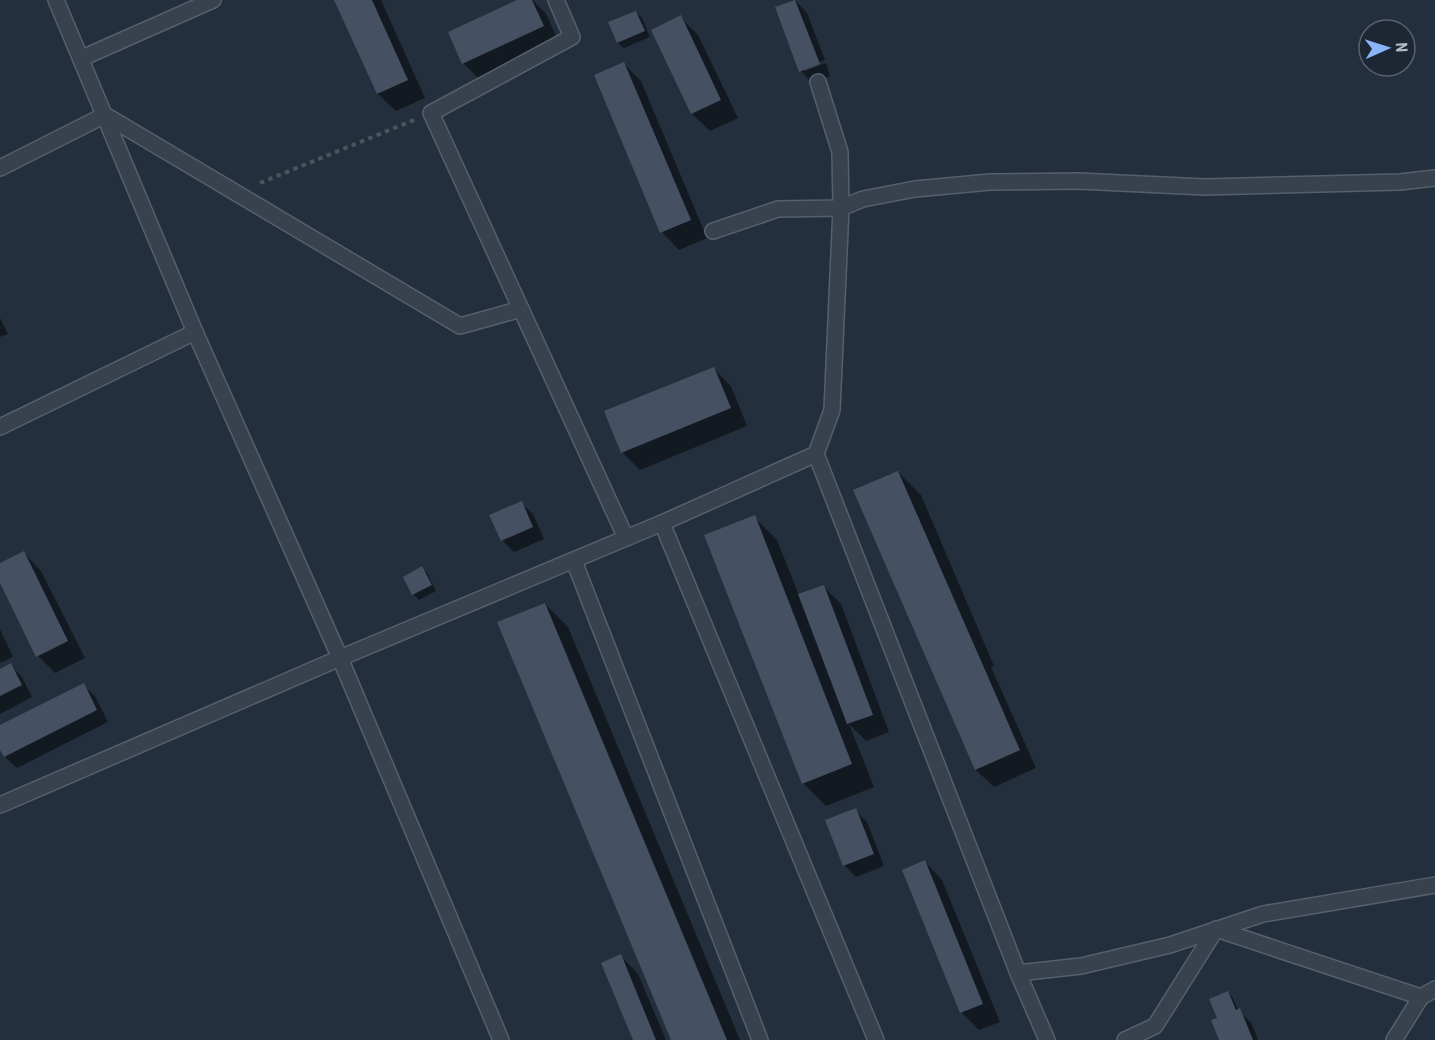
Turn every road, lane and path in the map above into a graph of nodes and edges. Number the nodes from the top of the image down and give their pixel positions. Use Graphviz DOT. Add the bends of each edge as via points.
graph roads {
  1 [pos="56,0"];
  2 [pos="213,0"];
  3 [pos="556,0"];
  4 [pos="82,58"];
  5 [pos="818,82"];
  6 [pos="431,113"];
  7 [pos="105,115"];
  8 [pos="0,168"];
  9 [pos="1435,178"];
  10 [pos="236,193"];
  11 [pos="841,208"];
  12 [pos="713,231"];
  13 [pos="521,309"];
  14 [pos="195,333"];
  15 [pos="0,427"];
  16 [pos="816,454"];
  17 [pos="663,523"];
  18 [pos="626,538"];
  19 [pos="574,561"];
  20 [pos="340,658"];
  21 [pos="0,805"];
  22 [pos="1435,885"];
  23 [pos="1216,929"];
  24 [pos="1018,973"];
  25 [pos="1435,989"];
  26 [pos="1421,997"];
  27 [pos="501,1040"];
  28 [pos="760,1040"];
  29 [pos="876,1040"];
  30 [pos="1047,1040"];
  31 [pos="1125,1040"];
  32 [pos="1395,1040"];
  1 -- 4 [label="lane"];
  2 -- 4 [label="lane"];
  3 -- 6 [label="lane" via="572,37"];
  4 -- 7 [label="lane"];
  5 -- 11 [label="lane" via="840,152"];
  6 -- 10 [label="path"];
  6 -- 13 [label="lane"];
  7 -- 8 [label="lane"];
  7 -- 10 [label="lane"];
  7 -- 14 [label="lane"];
  9 -- 11 [label="lane" via="1205,187 1078,181 990,182 863,198"];
  10 -- 13 [label="lane" via="460,326"];
  11 -- 12 [label="lane" via="778,209"];
  11 -- 16 [label="lane" via="832,410"];
  13 -- 18 [label="lane"];
  14 -- 15 [label="lane"];
  14 -- 20 [label="lane"];
  16 -- 17 [label="lane"];
  16 -- 24 [label="lane"];
  17 -- 18 [label="lane"];
  17 -- 29 [label="lane"];
  18 -- 19 [label="lane"];
  19 -- 20 [label="lane"];
  19 -- 28 [label="lane"];
  20 -- 21 [label="lane"];
  20 -- 27 [label="lane"];
  22 -- 23 [label="lane" via="1263,914"];
  23 -- 24 [label="lane" via="1170,945 1081,966"];
  23 -- 26 [label="lane"];
  23 -- 31 [label="lane" via="1155,1026"];
  24 -- 30 [label="lane"];
  25 -- 26 [label="lane"];
  26 -- 32 [label="lane"];
}
